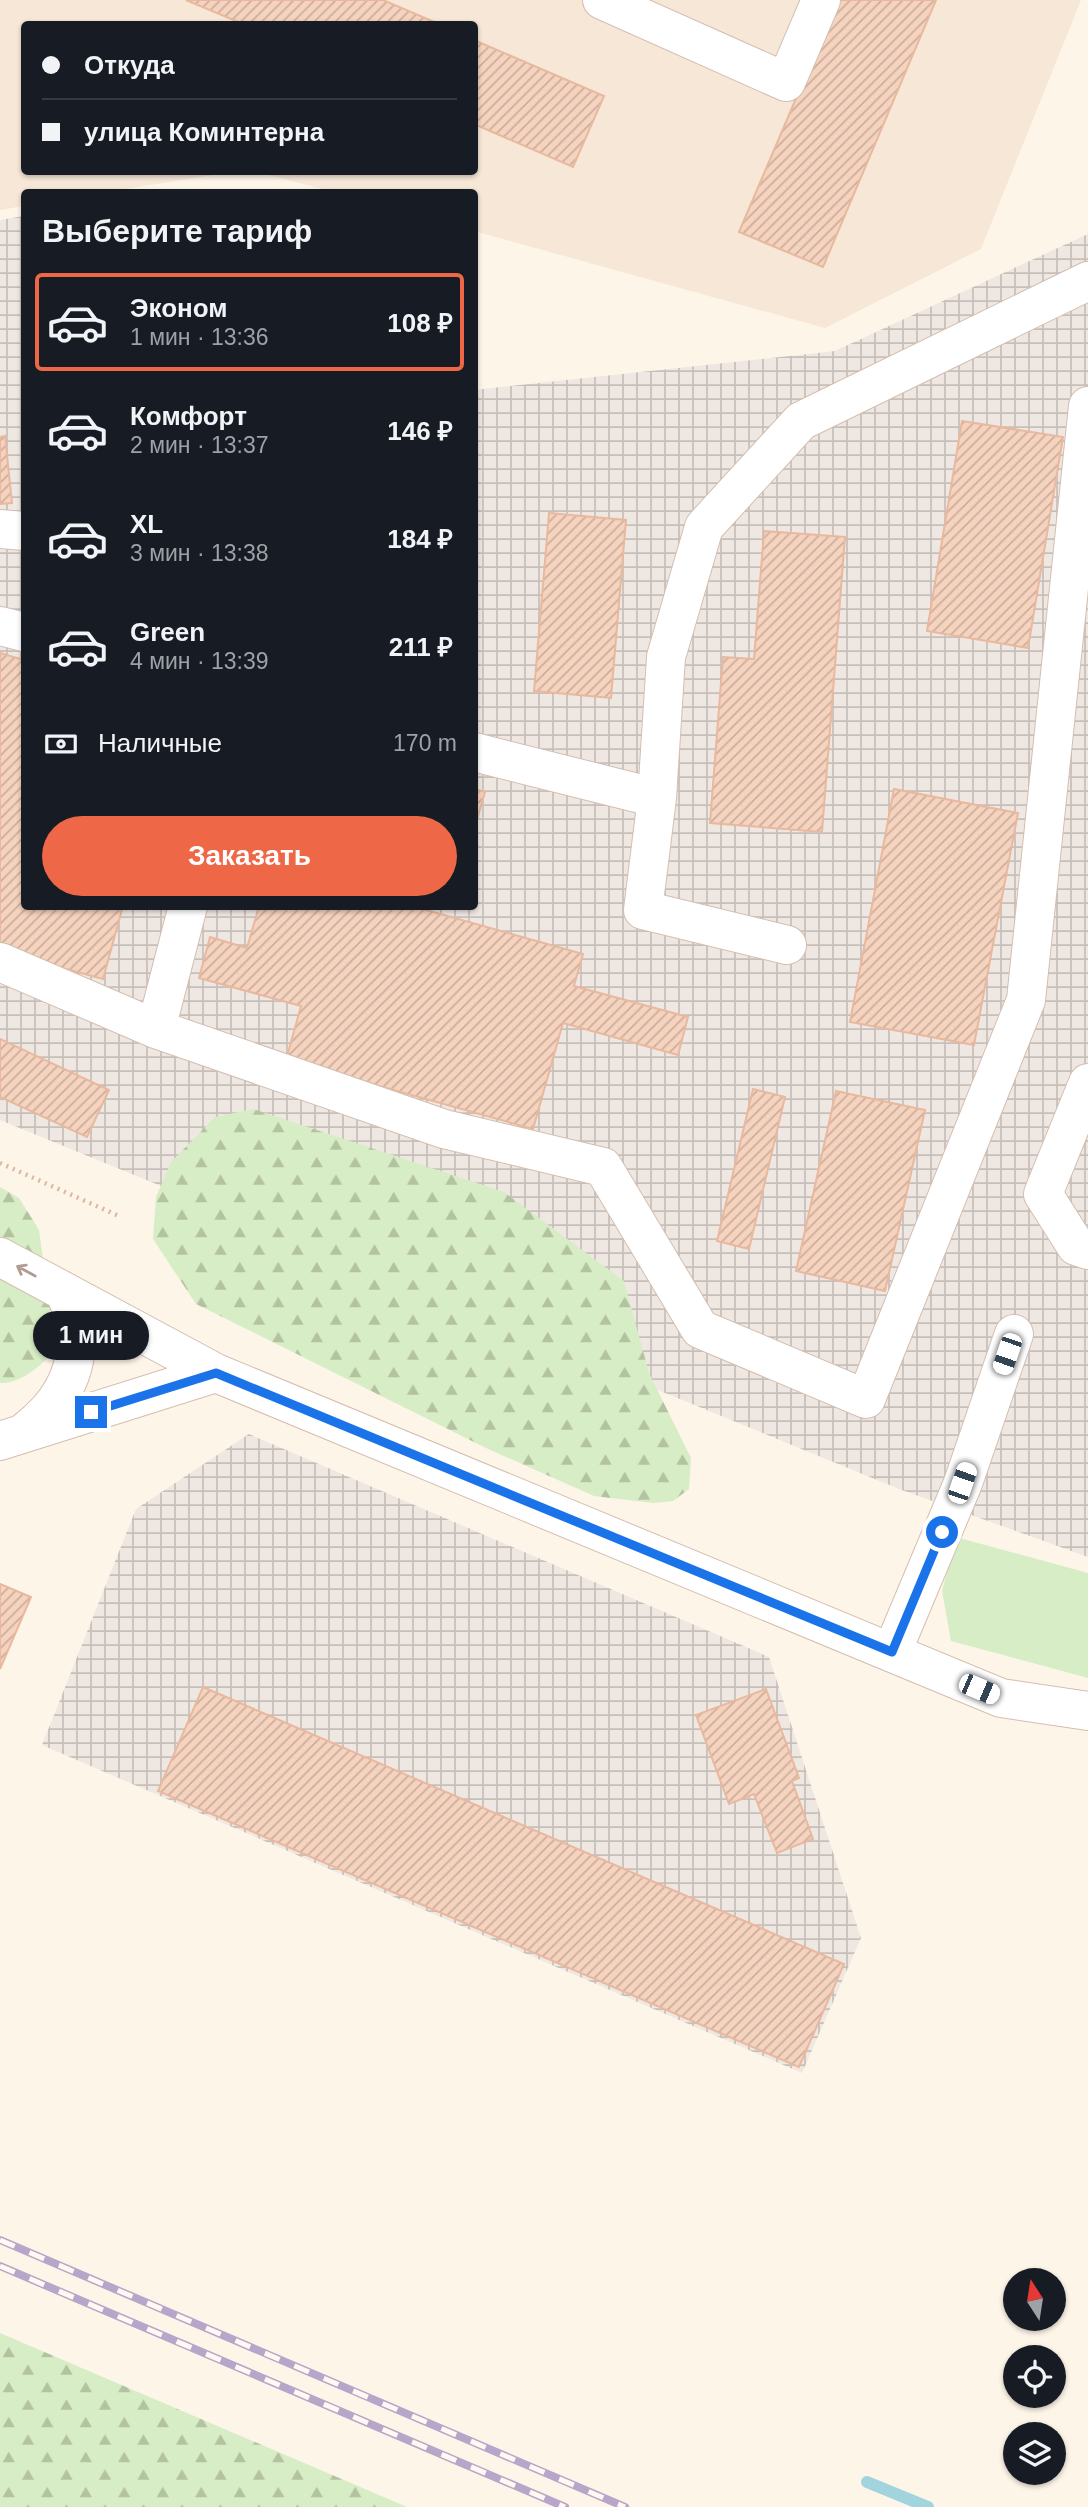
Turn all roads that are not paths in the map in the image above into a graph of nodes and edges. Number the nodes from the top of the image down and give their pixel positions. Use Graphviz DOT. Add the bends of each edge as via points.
graph roads {
  1 [pos="602,0"];
  2 [pos="821,0"];
  3 [pos="1088,281"];
  4 [pos="1088,406"];
  5 [pos="0,529"];
  6 [pos="21,531"];
  7 [pos="0,626"];
  8 [pos="21,631"];
  9 [pos="478,752"];
  10 [pos="657,798"];
  11 [pos="187,910"];
  12 [pos="788,945"];
  13 [pos="0,962"];
  14 [pos="156,1029"];
  15 [pos="1088,1083"];
  16 [pos="1088,1250"];
  17 [pos="0,1256"];
  18 [pos="65,1292"];
  19 [pos="1014,1334"];
  20 [pos="216,1373"];
  21 [pos="8,1439"];
  22 [pos="892,1652"];
  23 [pos="1088,1711"];
  1 -- 2 [label="street" via="786,82"];
  3 -- 10 [label="street" via="801,421 704,527 666,657"];
  4 -- 14 [label="street" via="1026,1000 866,1399 700,1329 603,1167 444,1129"];
  5 -- 6 [label="street"];
  7 -- 8 [label="street"];
  9 -- 10 [label="street"];
  10 -- 12 [label="street" via="643,910"];
  11 -- 14 [label="street"];
  13 -- 14 [label="street"];
  15 -- 16 [label="street" via="1043,1194 1076,1246"];
  18 -- 17 [label="street, one-way"];
  18 -- 20 [label="street"];
  18 -- 21 [label="street" via="76,1342 68,1381 47,1413"];
  19 -- 22 [label="street" via="962,1483"];
  20 -- 21 [label="street"];
  20 -- 22 [label="street"];
  22 -- 23 [label="street" via="1001,1698"];
}
